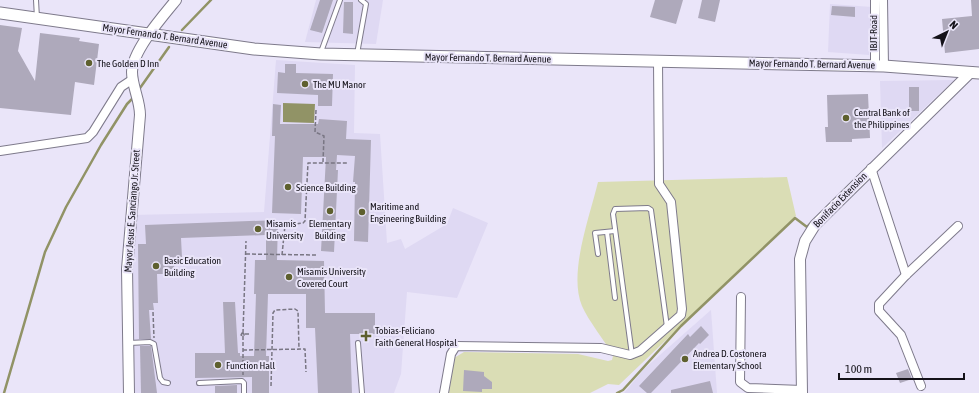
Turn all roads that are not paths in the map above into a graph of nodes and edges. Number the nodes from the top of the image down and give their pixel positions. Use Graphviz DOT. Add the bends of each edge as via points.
graph roads {
  1 [pos="36,0"];
  2 [pos="176,0"];
  3 [pos="340,0"];
  4 [pos="361,0"];
  5 [pos="875,0"];
  6 [pos="883,0"];
  7 [pos="0,13"];
  8 [pos="37,19"];
  9 [pos="879,34"];
  10 [pos="149,35"];
  11 [pos="321,54"];
  12 [pos="357,55"];
  13 [pos="658,61"];
  14 [pos="879,66"];
  15 [pos="976,70"];
  16 [pos="133,78"];
  17 [pos="0,151"];
  18 [pos="871,168"];
  19 [pos="958,226"];
  20 [pos="616,231"];
  21 [pos="607,232"];
  22 [pos="598,254"];
  23 [pos="906,275"];
  24 [pos="741,297"];
  25 [pos="614,298"];
  26 [pos="667,328"];
  27 [pos="127,343"];
  28 [pos="358,343"];
  29 [pos="632,355"];
  30 [pos="168,383"];
  31 [pos="199,383"];
  32 [pos="921,386"];
  33 [pos="802,391"];
  34 [pos="129,393"];
  35 [pos="244,393"];
  36 [pos="362,393"];
  37 [pos="444,393"];
  1 -- 8 [label="lane"];
  2 -- 10 [label="street, Mayor Jesus E. Sanciango Jr. Street"];
  3 -- 11 [label="lane"];
  4 -- 12 [label="lane" via="366,4"];
  5 -- 9 [label="street, IBJT-Road"];
  6 -- 9 [label="street, IBJT-Road"];
  7 -- 8 [label="main road, Mayor Fernando T. Bernard Avenue"];
  8 -- 10 [label="main road, Mayor Fernando T. Bernard Avenue"];
  9 -- 14 [label="street, IBJT-Road"];
  10 -- 11 [label="main road, Mayor Fernando T. Bernard Avenue"];
  10 -- 16 [label="street, Mayor Jesus E. Sanciango Jr. Street" via="135,60"];
  11 -- 12 [label="main road, Mayor Fernando T. Bernard Avenue"];
  12 -- 13 [label="main road, Mayor Fernando T. Bernard Avenue"];
  13 -- 14 [label="main road, Mayor Fernando T. Bernard Avenue"];
  13 -- 26 [label="street" via="659,184 671,202 682,309 679,318"];
  14 -- 15 [label="main road, Mayor Fernando T. Bernard Avenue"];
  15 -- 18 [label="street, Bonifacio Extension"];
  16 -- 17 [label="street" via="121,87 87,138"];
  16 -- 27 [label="street, Mayor Jesus E. Sanciango Jr. Street" via="140,115 127,269"];
  18 -- 23 [label="street"];
  18 -- 33 [label="street, Bonifacio Extension" via="815,225 804,241"];
  19 -- 23 [label="street"];
  20 -- 21 [label="lane"];
  20 -- 26 [label="lane" via="614,209 650,210"];
  20 -- 29 [label="lane"];
  21 -- 22 [label="lane" via="595,233"];
  21 -- 25 [label="lane"];
  23 -- 32 [label="street" via="880,301 878,308 901,335"];
  24 -- 33 [label="street" via="740,382 748,388"];
  26 -- 29 [label="street"];
  27 -- 30 [label="lane" via="154,344 160,378"];
  27 -- 34 [label="street, Mayor Jesus E. Sanciango Jr. Street"];
  28 -- 36 [label="lane"];
  29 -- 37 [label="street" via="601,348 456,346 451,354"];
  31 -- 35 [label="lane" via="243,381"];
}
